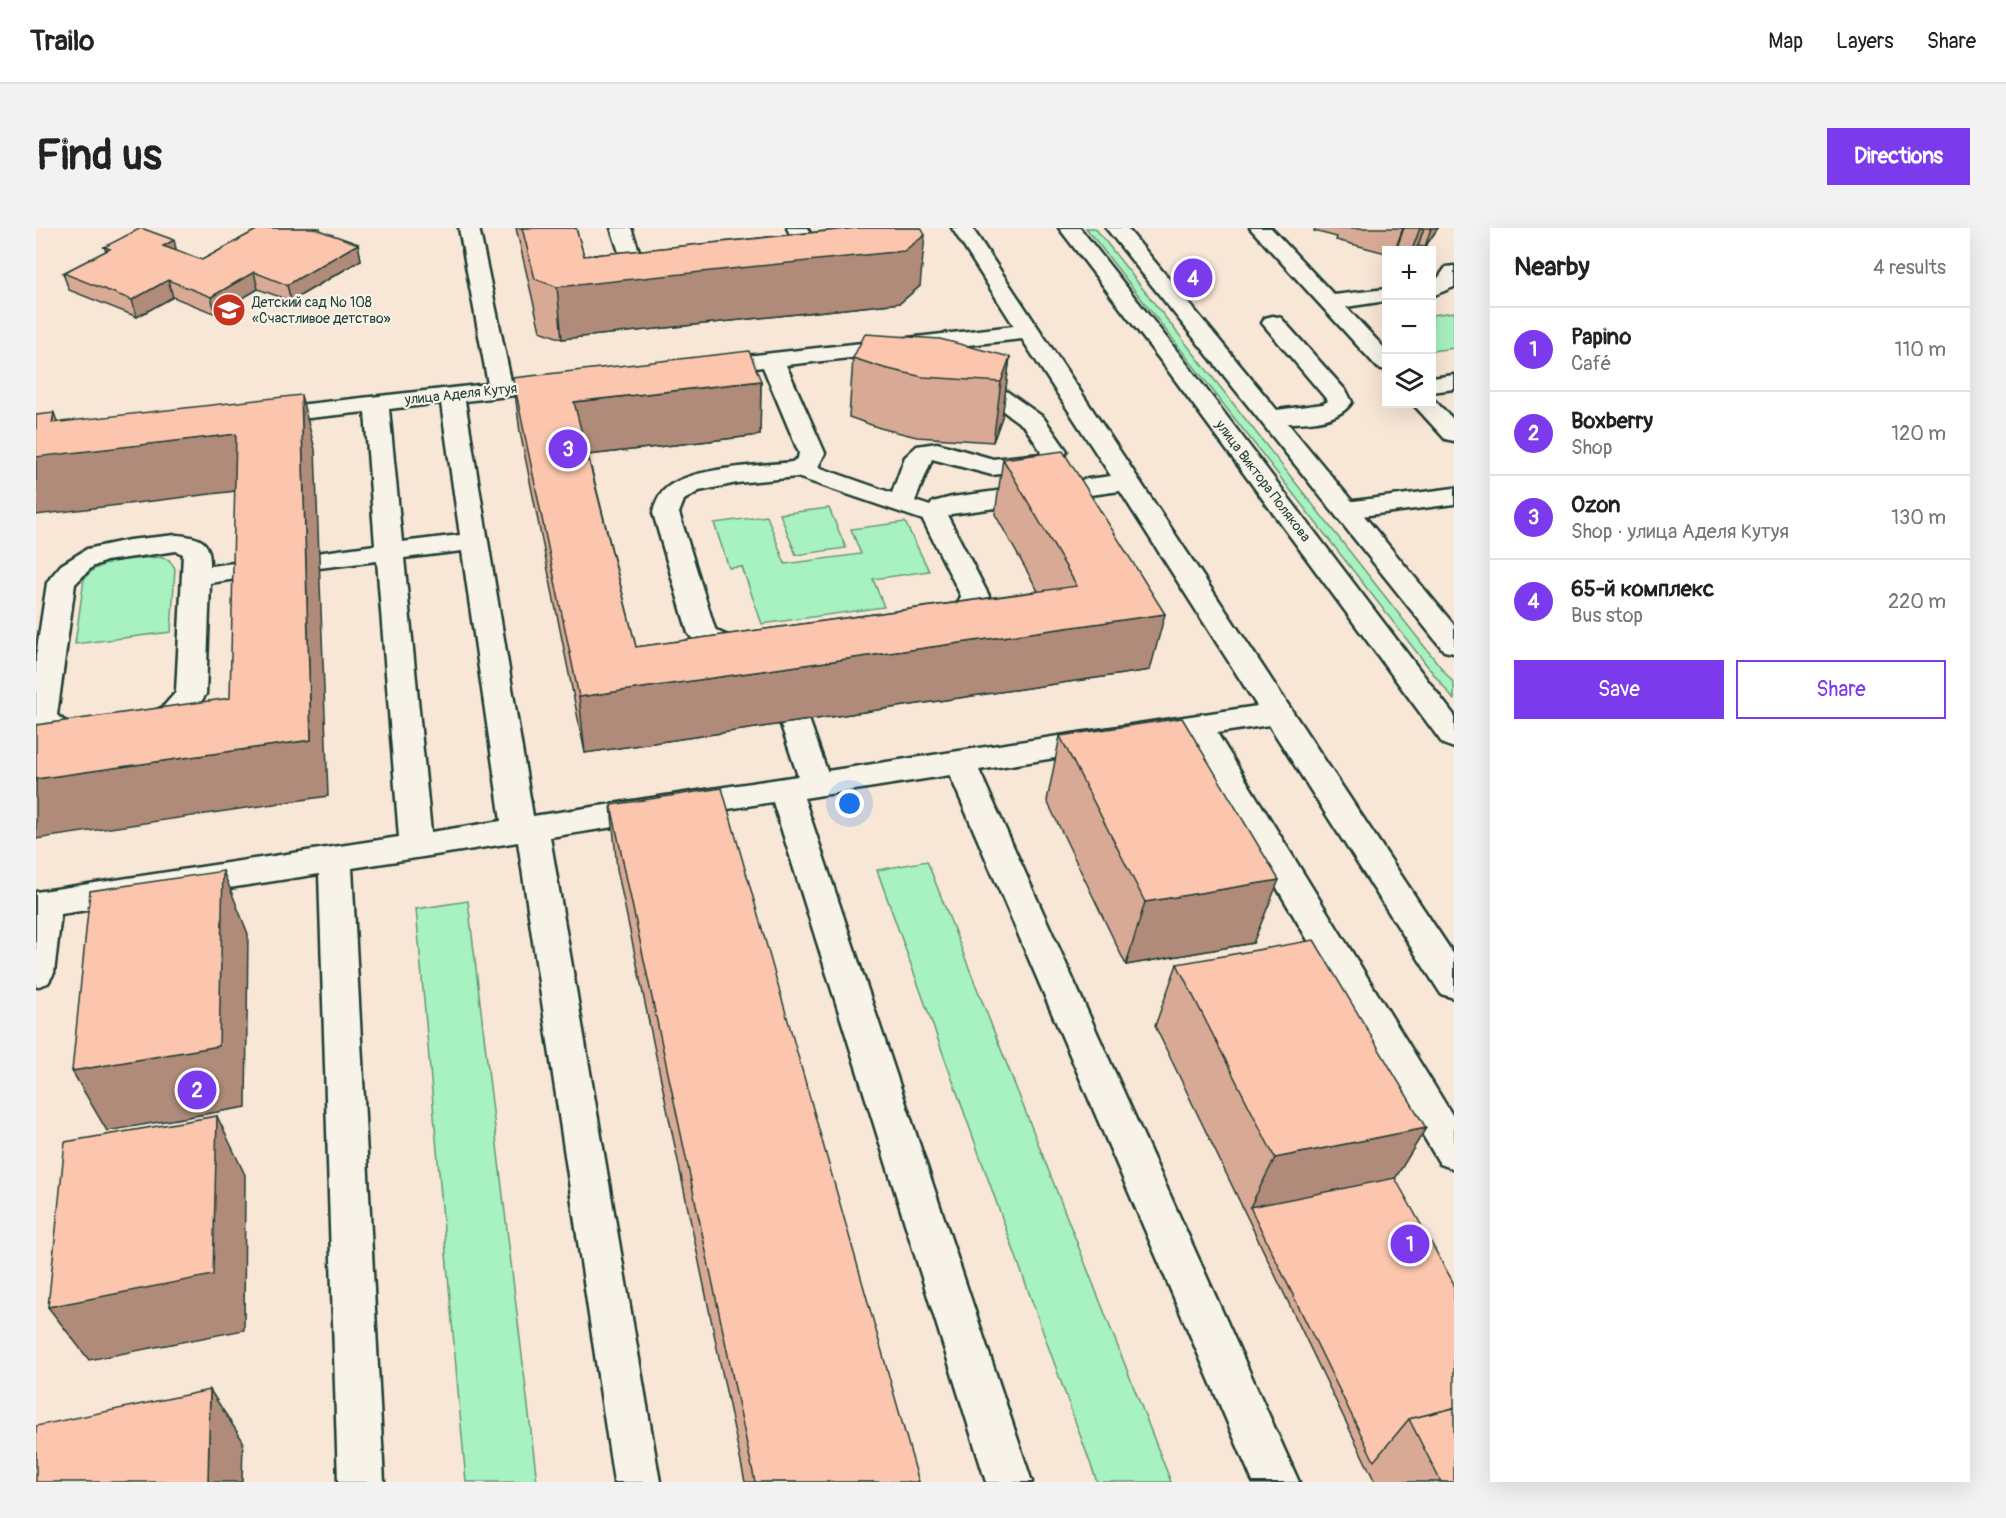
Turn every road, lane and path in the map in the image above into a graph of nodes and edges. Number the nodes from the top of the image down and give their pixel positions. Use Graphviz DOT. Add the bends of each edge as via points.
graph roads {
  1 [pos="469,228"];
  2 [pos="621,228"];
  3 [pos="797,228"];
  4 [pos="962,228"];
  5 [pos="1069,228"];
  6 [pos="1116,228"];
  7 [pos="1260,228"];
  8 [pos="765,264"];
  9 [pos="687,272"];
  10 [pos="1454,272"];
  11 [pos="1436,288"];
  12 [pos="1382,295"];
  13 [pos="1329,302"];
  14 [pos="1274,322"];
  15 [pos="1029,331"];
  16 [pos="960,339"];
  17 [pos="1382,359"];
  18 [pos="772,360"];
  19 [pos="685,369"];
  20 [pos="581,381"];
  21 [pos="1454,382"];
  22 [pos="1436,384"];
  23 [pos="501,389"];
  24 [pos="452,395"];
  25 [pos="376,403"];
  26 [pos="1429,408"];
  27 [pos="1271,417"];
  28 [pos="238,418"];
  29 [pos="1454,434"];
  30 [pos="799,469"];
  31 [pos="1128,482"];
  32 [pos="1454,496"];
  33 [pos="901,505"];
  34 [pos="1346,510"];
  35 [pos="935,517"];
  36 [pos="474,541"];
  37 [pos="389,551"];
  38 [pos="319,560"];
  39 [pos="250,569"];
  40 [pos="196,576"];
  41 [pos="909,625"];
  42 [pos="1454,644"];
  43 [pos="772,654"];
  44 [pos="41,692"];
  45 [pos="1278,713"];
  46 [pos="795,722"];
  47 [pos="1197,726"];
  48 [pos="1454,737"];
  49 [pos="960,762"];
  50 [pos="800,787"];
  51 [pos="525,829"];
  52 [pos="416,846"];
  53 [pos="335,858"];
  54 [pos="40,904"];
  55 [pos="36,973"];
  56 [pos="1454,984"];
  57 [pos="1454,1152"];
  58 [pos="361,1482"];
  59 [pos="637,1482"];
  60 [pos="1009,1482"];
  61 [pos="1276,1482"];
  1 -- 23 [label="street"];
  2 -- 9 [label="street" via="633,265 638,269 655,274"];
  3 -- 8 [label="street" via="807,248 805,252 787,261"];
  4 -- 15 [label="street"];
  5 -- 48 [label="street, улица Виктора Полякова"];
  6 -- 27 [label="street"];
  7 -- 13 [label="street"];
  10 -- 11 [label="street" via="1447,282"];
  12 -- 13 [label="street"];
  13 -- 17 [label="street"];
  14 -- 27 [label="street" via="1340,402 1328,411"];
  15 -- 16 [label="street"];
  15 -- 31 [label="street"];
  16 -- 18 [label="street"];
  16 -- 33 [label="street" via="973,381 1035,422 1054,451 1051,458 1041,463 992,467 926,451 918,456"];
  18 -- 19 [label="street"];
  18 -- 30 [label="street" via="812,453 809,462"];
  20 -- 23 [label="street, улица Аделя Кутуя"];
  21 -- 22 [label="street"];
  23 -- 24 [label="street, улица Аделя Кутуя"];
  24 -- 25 [label="street, улица Аделя Кутуя"];
  24 -- 36 [label="street"];
  25 -- 28 [label="street, улица Аделя Кутуя"];
  25 -- 37 [label="street"];
  26 -- 29 [label="street"];
  27 -- 34 [label="street"];
  30 -- 33 [label="street"];
  30 -- 43 [label="street" via="697,482 678,491 667,505 666,513 702,633 724,647 768,644"];
  31 -- 35 [label="street" via="952,505 942,508"];
  31 -- 45 [label="street"];
  32 -- 34 [label="street"];
  33 -- 35 [label="street"];
  34 -- 42 [label="street"];
  35 -- 41 [label="street" via="975,596 974,604 956,618"];
  36 -- 37 [label="street"];
  36 -- 51 [label="street"];
  37 -- 38 [label="street"];
  37 -- 52 [label="street"];
  39 -- 40 [label="street"];
  40 -- 44 [label="street" via="198,551 176,543 102,554 73,569 62,584"];
  40 -- 44 [label="street" via="191,694 184,705 162,722 81,737 59,732 42,716"];
  45 -- 47 [label="street"];
  45 -- 56 [label="street"];
  46 -- 50 [label="street"];
  47 -- 49 [label="street"];
  47 -- 57 [label="street"];
  49 -- 50 [label="street"];
  49 -- 61 [label="street"];
  50 -- 51 [label="street"];
  50 -- 60 [label="street"];
  51 -- 52 [label="street"];
  51 -- 59 [label="street"];
  52 -- 53 [label="street"];
  53 -- 54 [label="street"];
  53 -- 58 [label="street"];
  54 -- 55 [label="street"];
}
